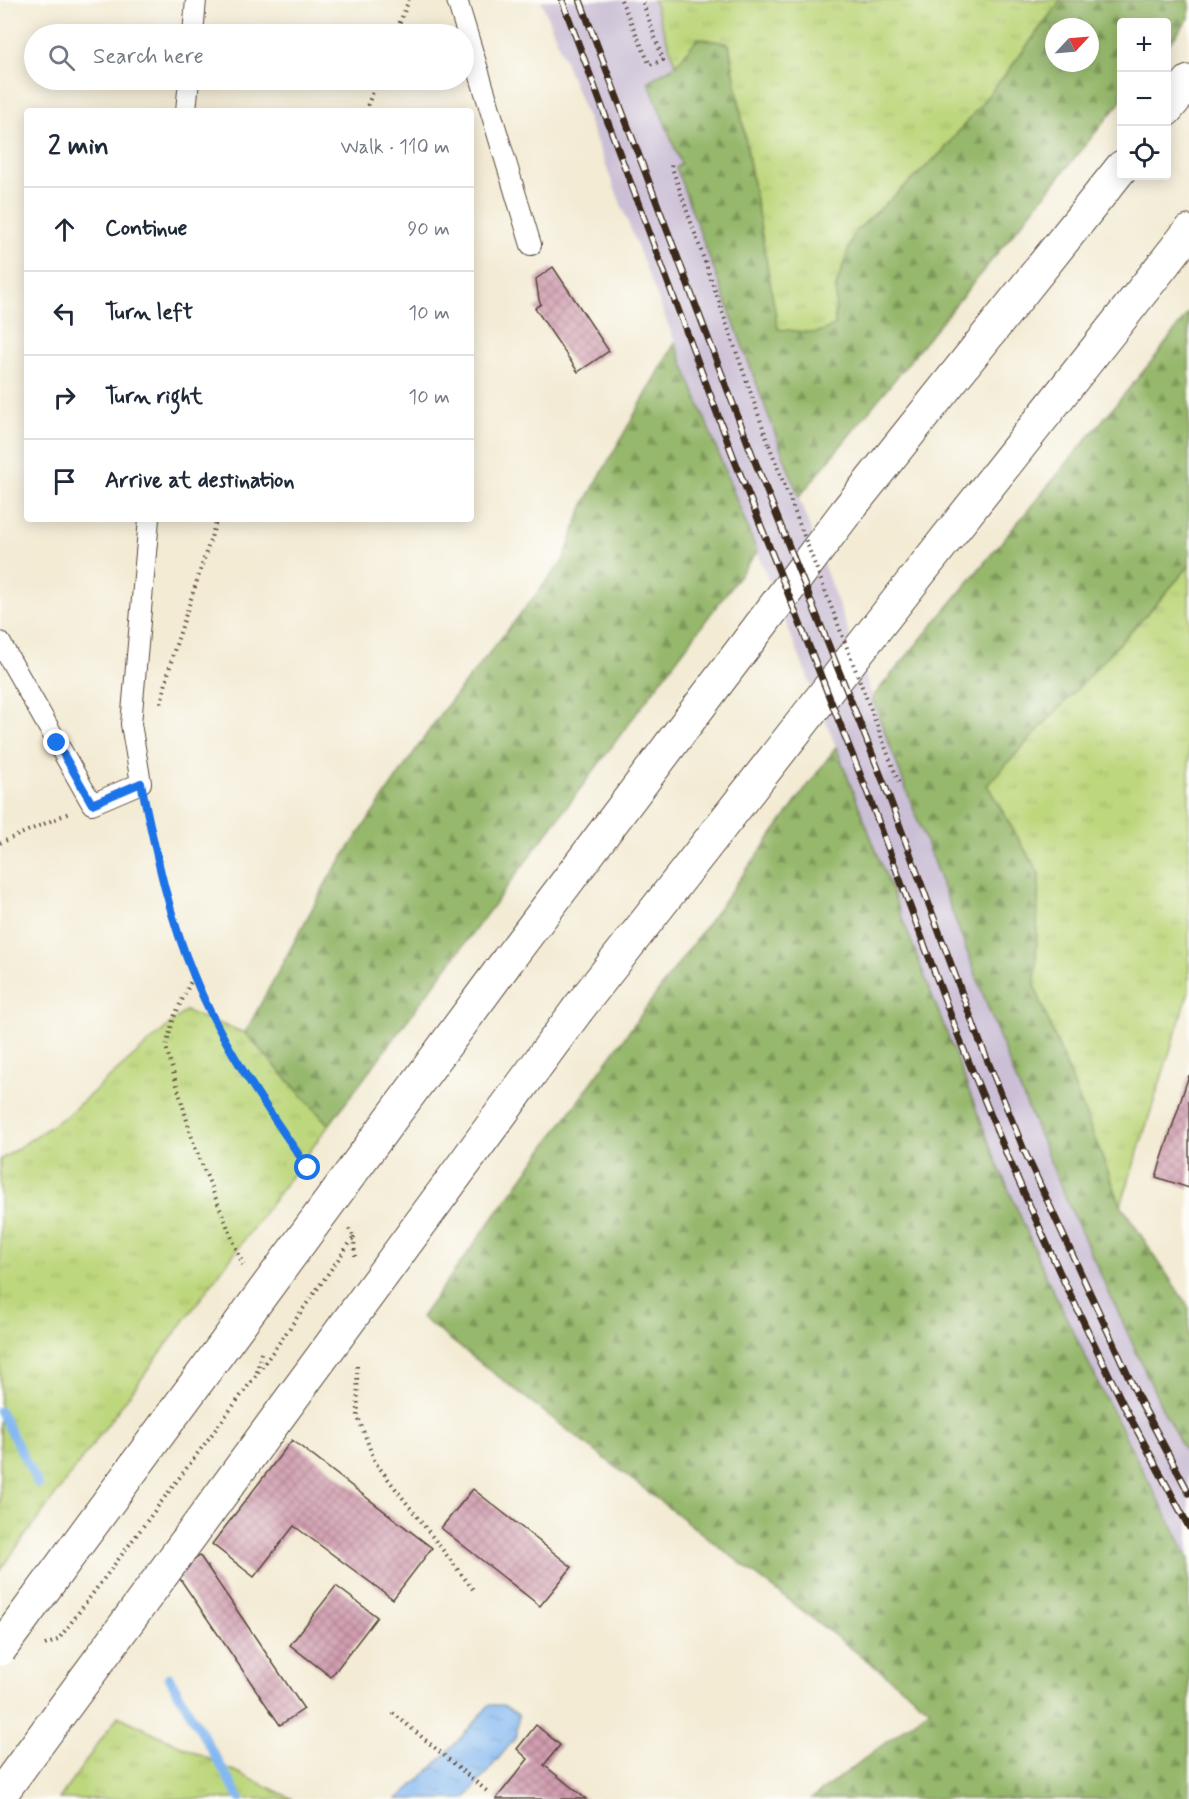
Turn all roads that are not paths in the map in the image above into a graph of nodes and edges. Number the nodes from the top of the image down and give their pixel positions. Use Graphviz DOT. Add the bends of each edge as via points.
graph roads {
  1 [pos="196,0"];
  2 [pos="457,0"];
  3 [pos="194,24"];
  4 [pos="464,24"];
  5 [pos="474,56"];
  6 [pos="1189,82"];
  7 [pos="188,90"];
  8 [pos="1171,105"];
  9 [pos="186,108"];
  10 [pos="1117,173"];
  11 [pos="1189,232"];
  12 [pos="531,245"];
  13 [pos="150,522"];
  14 [pos="0,642"];
  15 [pos="0,1649"];
  16 [pos="0,1795"];
  1 -- 3 [label="lane"];
  2 -- 4 [label="lane"];
  5 -- 12 [label="lane"];
  6 -- 8 [label="highway"];
  7 -- 9 [label="lane"];
  10 -- 15 [label="highway, bridge" via="846,512 508,960"];
  11 -- 16 [label="highway, bridge" via="578,1009"];
  13 -- 14 [label="lane" via="131,724 141,783 92,804"];
}
